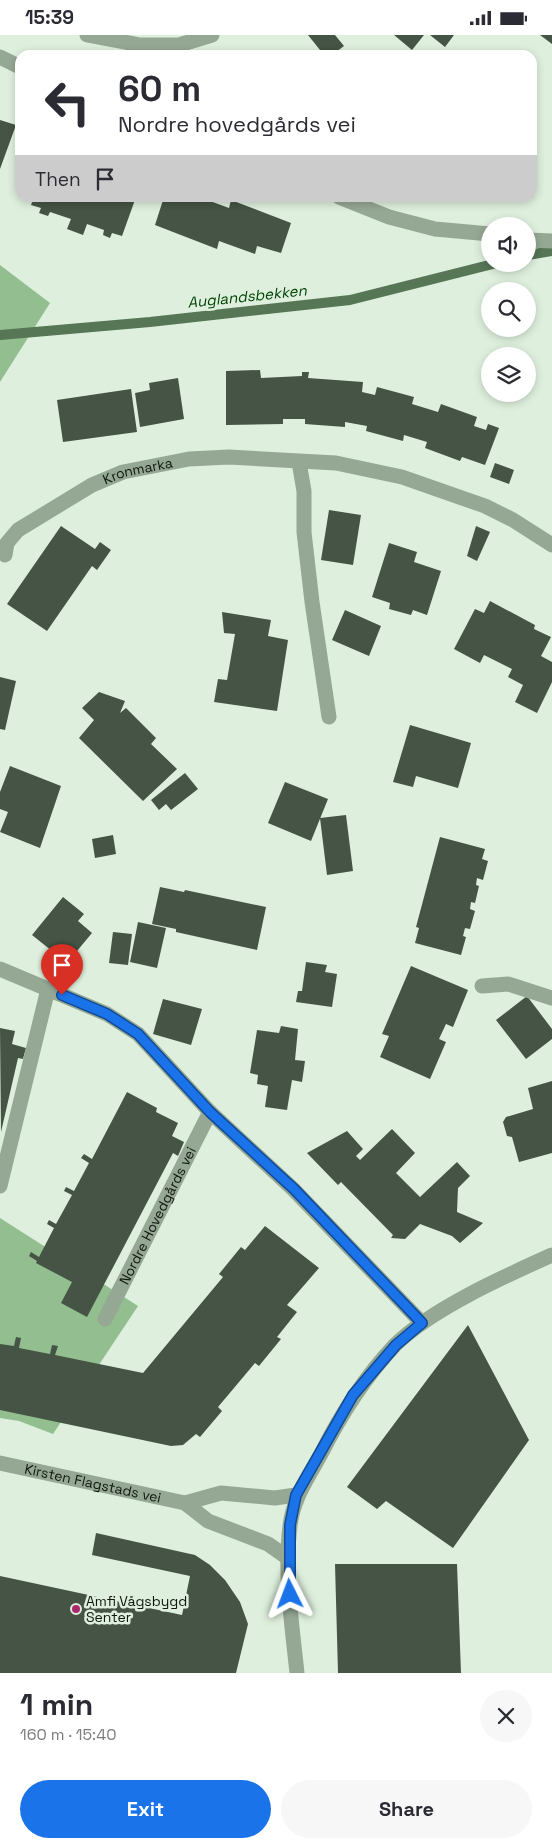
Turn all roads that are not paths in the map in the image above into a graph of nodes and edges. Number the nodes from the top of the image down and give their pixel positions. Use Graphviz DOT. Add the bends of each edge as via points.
graph roads {
  1 [pos="87,35"];
  2 [pos="212,35"];
  3 [pos="0,57"];
  4 [pos="15,64"];
  5 [pos="352,202"];
  6 [pos="481,233"];
  7 [pos="536,240"];
  8 [pos="552,241"];
  9 [pos="299,462"];
  10 [pos="552,545"];
  11 [pos="5,555"];
  12 [pos="329,717"];
  13 [pos="0,969"];
  14 [pos="482,986"];
  15 [pos="48,989"];
  16 [pos="552,998"];
  17 [pos="210,1112"];
  18 [pos="0,1186"];
  19 [pos="552,1255"];
  20 [pos="105,1319"];
  21 [pos="422,1323"];
  22 [pos="0,1463"];
  23 [pos="296,1495"];
  24 [pos="185,1503"];
  25 [pos="288,1558"];
  26 [pos="297,1673"];
  1 -- 2 [label="street" via="140,45 179,45"];
  3 -- 4 [label="street"];
  5 -- 6 [label="street" via="389,217 435,229"];
  7 -- 8 [label="street"];
  9 -- 10 [label="street, Kronmarka" via="336,463 402,477 485,506"];
  9 -- 11 [label="street, Kronmarka" via="221,457 189,459 123,472 92,485 18,530 7,543"];
  9 -- 12 [label="street" via="312,602"];
  13 -- 15 [label="street"];
  14 -- 16 [label="street" via="508,984"];
  15 -- 17 [label="street" via="107,1014 138,1034"];
  15 -- 18 [label="street"];
  17 -- 20 [label="street, Nordre Hovedgårds vei"];
  17 -- 21 [label="street" via="294,1189"];
  19 -- 21 [label="street" via="487,1286"];
  21 -- 23 [label="street" via="396,1345 353,1395"];
  22 -- 24 [label="street, Kirsten Flagstads vei"];
  23 -- 24 [label="street, Kirsten Flagstads vei" via="275,1498 220,1493"];
  23 -- 25 [label="street"];
  24 -- 25 [label="street, Kirsten Flagstads vei" via="208,1521 268,1544"];
  25 -- 26 [label="street"];
}
